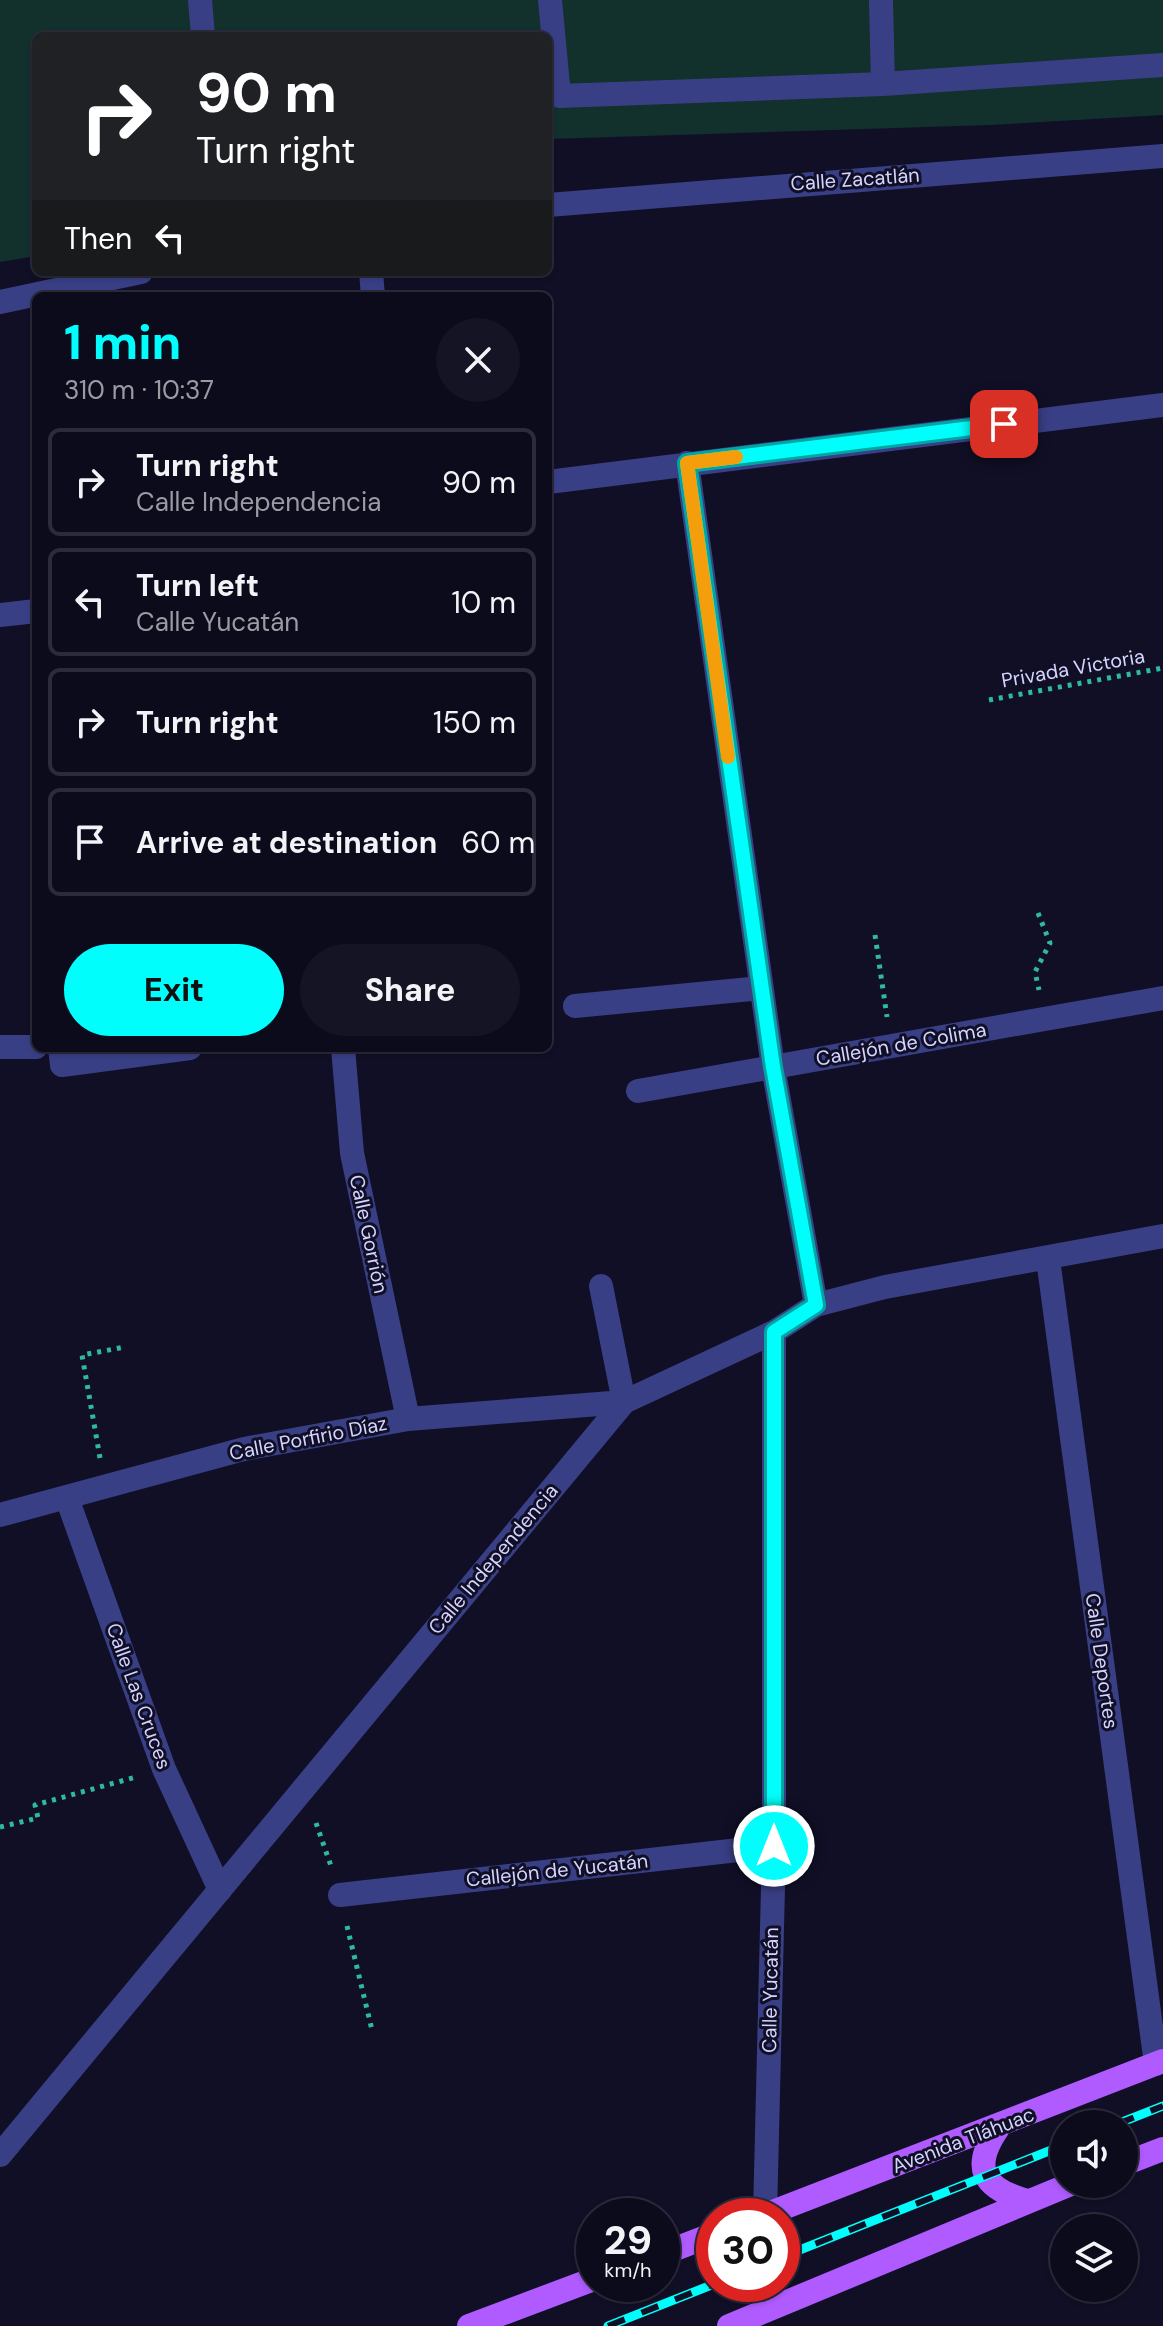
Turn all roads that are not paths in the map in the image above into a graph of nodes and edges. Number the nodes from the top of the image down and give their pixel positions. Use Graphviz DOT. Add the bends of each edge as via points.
graph roads {
  1 [pos="200,0"];
  2 [pos="550,0"];
  3 [pos="881,0"];
  4 [pos="203,32"];
  5 [pos="1163,65"];
  6 [pos="883,84"];
  7 [pos="1163,156"];
  8 [pos="552,205"];
  9 [pos="122,276"];
  10 [pos="47,292"];
  11 [pos="32,295"];
  12 [pos="0,302"];
  13 [pos="1163,405"];
  14 [pos="687,463"];
  15 [pos="552,481"];
  16 [pos="32,611"];
  17 [pos="0,615"];
  18 [pos="761,988"];
  19 [pos="1163,998"];
  20 [pos="575,1006"];
  21 [pos="0,1047"];
  22 [pos="32,1047"];
  23 [pos="60,1052"];
  24 [pos="160,1052"];
  25 [pos="343,1052"];
  26 [pos="773,1067"];
  27 [pos="638,1091"];
  28 [pos="1163,1236"];
  29 [pos="1048,1259"];
  30 [pos="601,1286"];
  31 [pos="816,1305"];
  32 [pos="774,1332"];
  33 [pos="624,1402"];
  34 [pos="408,1419"];
  35 [pos="67,1498"];
  36 [pos="0,1515"];
  37 [pos="774,1846"];
  38 [pos="220,1890"];
  39 [pos="341,1900"];
  40 [pos="1160,2062"];
  41 [pos="998,2128"];
  42 [pos="1163,2149"];
  43 [pos="0,2155"];
  44 [pos="1138,2159"];
  45 [pos="1050,2192"];
  46 [pos="764,2198"];
  47 [pos="1027,2201"];
  48 [pos="800,2202"];
  49 [pos="576,2286"];
  50 [pos="761,2320"];
  51 [pos="469,2326"];
  52 [pos="729,2326"];
  1 -- 4 [label="street"];
  2 -- 6 [label="street" via="559,96"];
  3 -- 6 [label="street"];
  5 -- 6 [label="street"];
  7 -- 8 [label="street, Calle Zacatlán"];
  9 -- 10 [label="street"];
  11 -- 12 [label="street"];
  13 -- 14 [label="street"];
  14 -- 15 [label="street"];
  14 -- 18 [label="street"];
  16 -- 17 [label="street"];
  18 -- 20 [label="street"];
  18 -- 26 [label="street"];
  19 -- 26 [label="street, Callejón de Colima"];
  21 -- 22 [label="street"];
  23 -- 24 [label="street" via="62,1065"];
  25 -- 34 [label="street, Calle Gorrión" via="352,1153"];
  26 -- 27 [label="street, Callejón de Colima"];
  26 -- 31 [label="street"];
  28 -- 29 [label="street, Calle Independencia"];
  29 -- 31 [label="street, Calle Independencia" via="885,1287"];
  29 -- 40 [label="street, Calle Deportes"];
  30 -- 33 [label="street"];
  31 -- 32 [label="street, Calle Independencia"];
  32 -- 33 [label="street, Calle Independencia"];
  32 -- 37 [label="street, Calle Yucatán"];
  33 -- 34 [label="street, Calle Porfirio Díaz"];
  33 -- 38 [label="street, Calle Independencia"];
  34 -- 35 [label="street, Calle Porfirio Díaz" via="244,1449"];
  35 -- 36 [label="street, Calle Porfirio Díaz"];
  35 -- 38 [label="street, Calle Las Cruces" via="164,1769"];
  37 -- 39 [label="street, Callejón de Yucatán"];
  37 -- 46 [label="street, Calle Yucatán"];
  38 -- 43 [label="street, Calle Independencia"];
  40 -- 41 [label="main road, Avenida Tláhuac"];
  41 -- 47 [label="main road" via="983,2150 985,2172 1003,2194"];
  41 -- 48 [label="main road, Avenida Tláhuac"];
  42 -- 44 [label="main road"];
  45 -- 47 [label="main road"];
  47 -- 50 [label="main road"];
  49 -- 51 [label="main road"];
  50 -- 52 [label="main road"];
}
